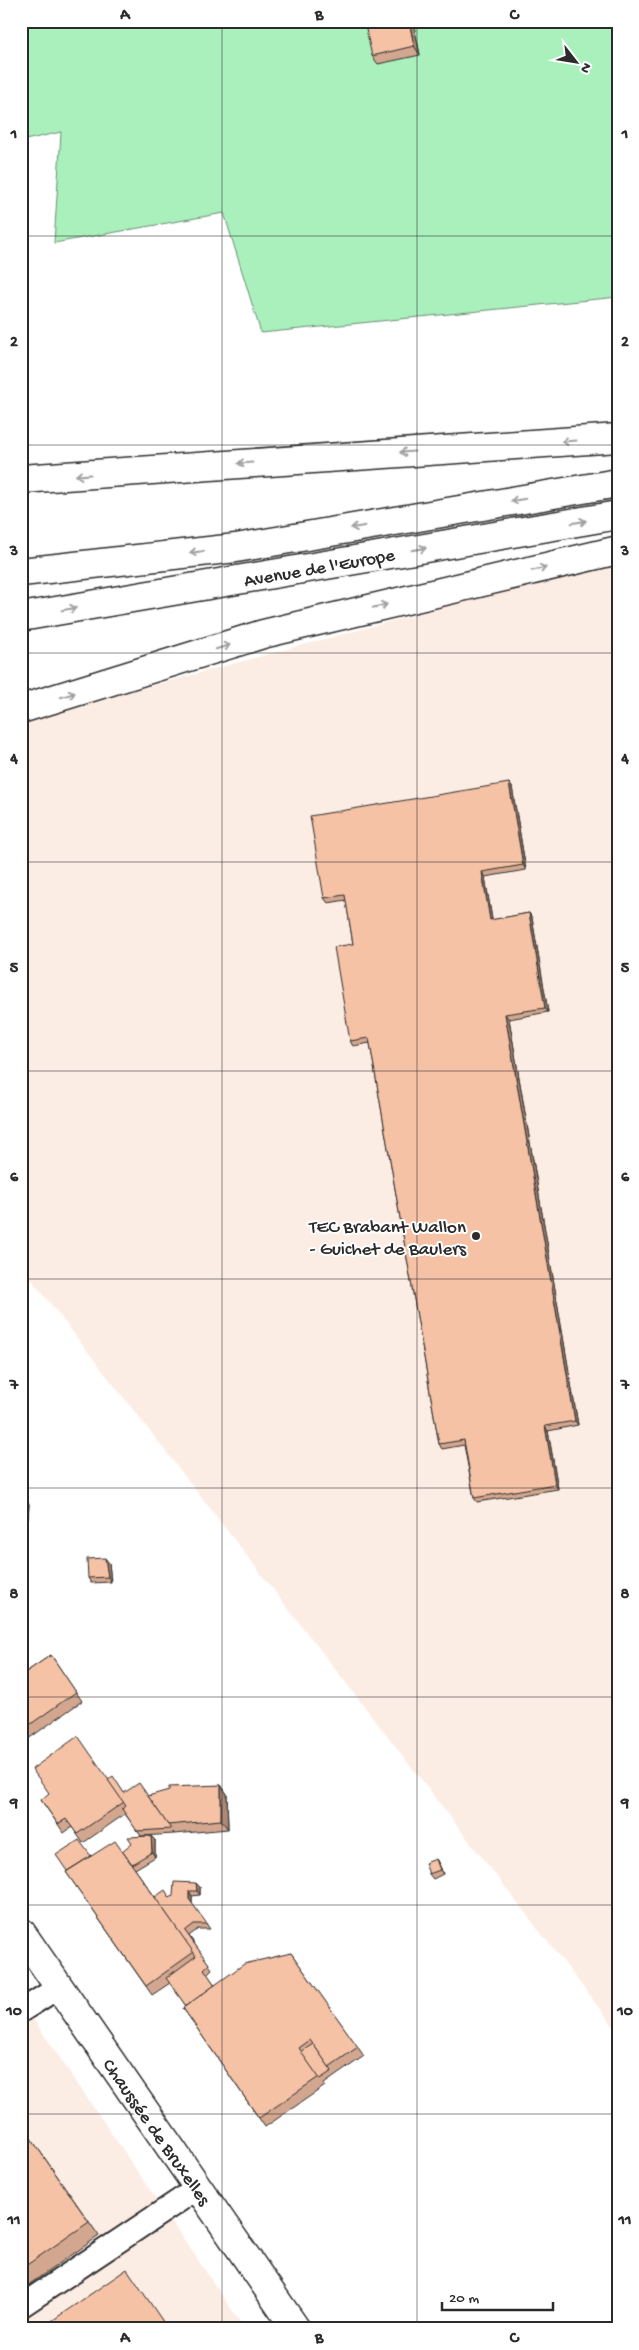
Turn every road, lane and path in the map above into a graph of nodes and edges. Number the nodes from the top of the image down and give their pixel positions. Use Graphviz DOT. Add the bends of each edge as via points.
graph roads {
  1 [pos="618,438"];
  2 [pos="21,479"];
  3 [pos="618,483"];
  4 [pos="618,516"];
  5 [pos="618,550"];
  6 [pos="21,572"];
  7 [pos="21,617"];
  8 [pos="21,709"];
  9 [pos="21,1932"];
  10 [pos="59,1987"];
  11 [pos="21,2011"];
  12 [pos="198,2188"];
  13 [pos="21,2306"];
  14 [pos="296,2329"];
  1 -- 2 [label="main road, one-way"];
  3 -- 6 [label="main road, Avenue de l'Europe, one-way" via="236,548"];
  7 -- 4 [label="main road, Avenue de l'Europe, one-way"];
  8 -- 5 [label="main road, one-way" via="262,634"];
  9 -- 10 [label="main road, Chaussée de Bruxelles"];
  10 -- 11 [label="lane"];
  10 -- 12 [label="main road, Chaussée de Bruxelles"];
  12 -- 13 [label="lane"];
  12 -- 14 [label="main road, Chaussée de Bruxelles"];
}
